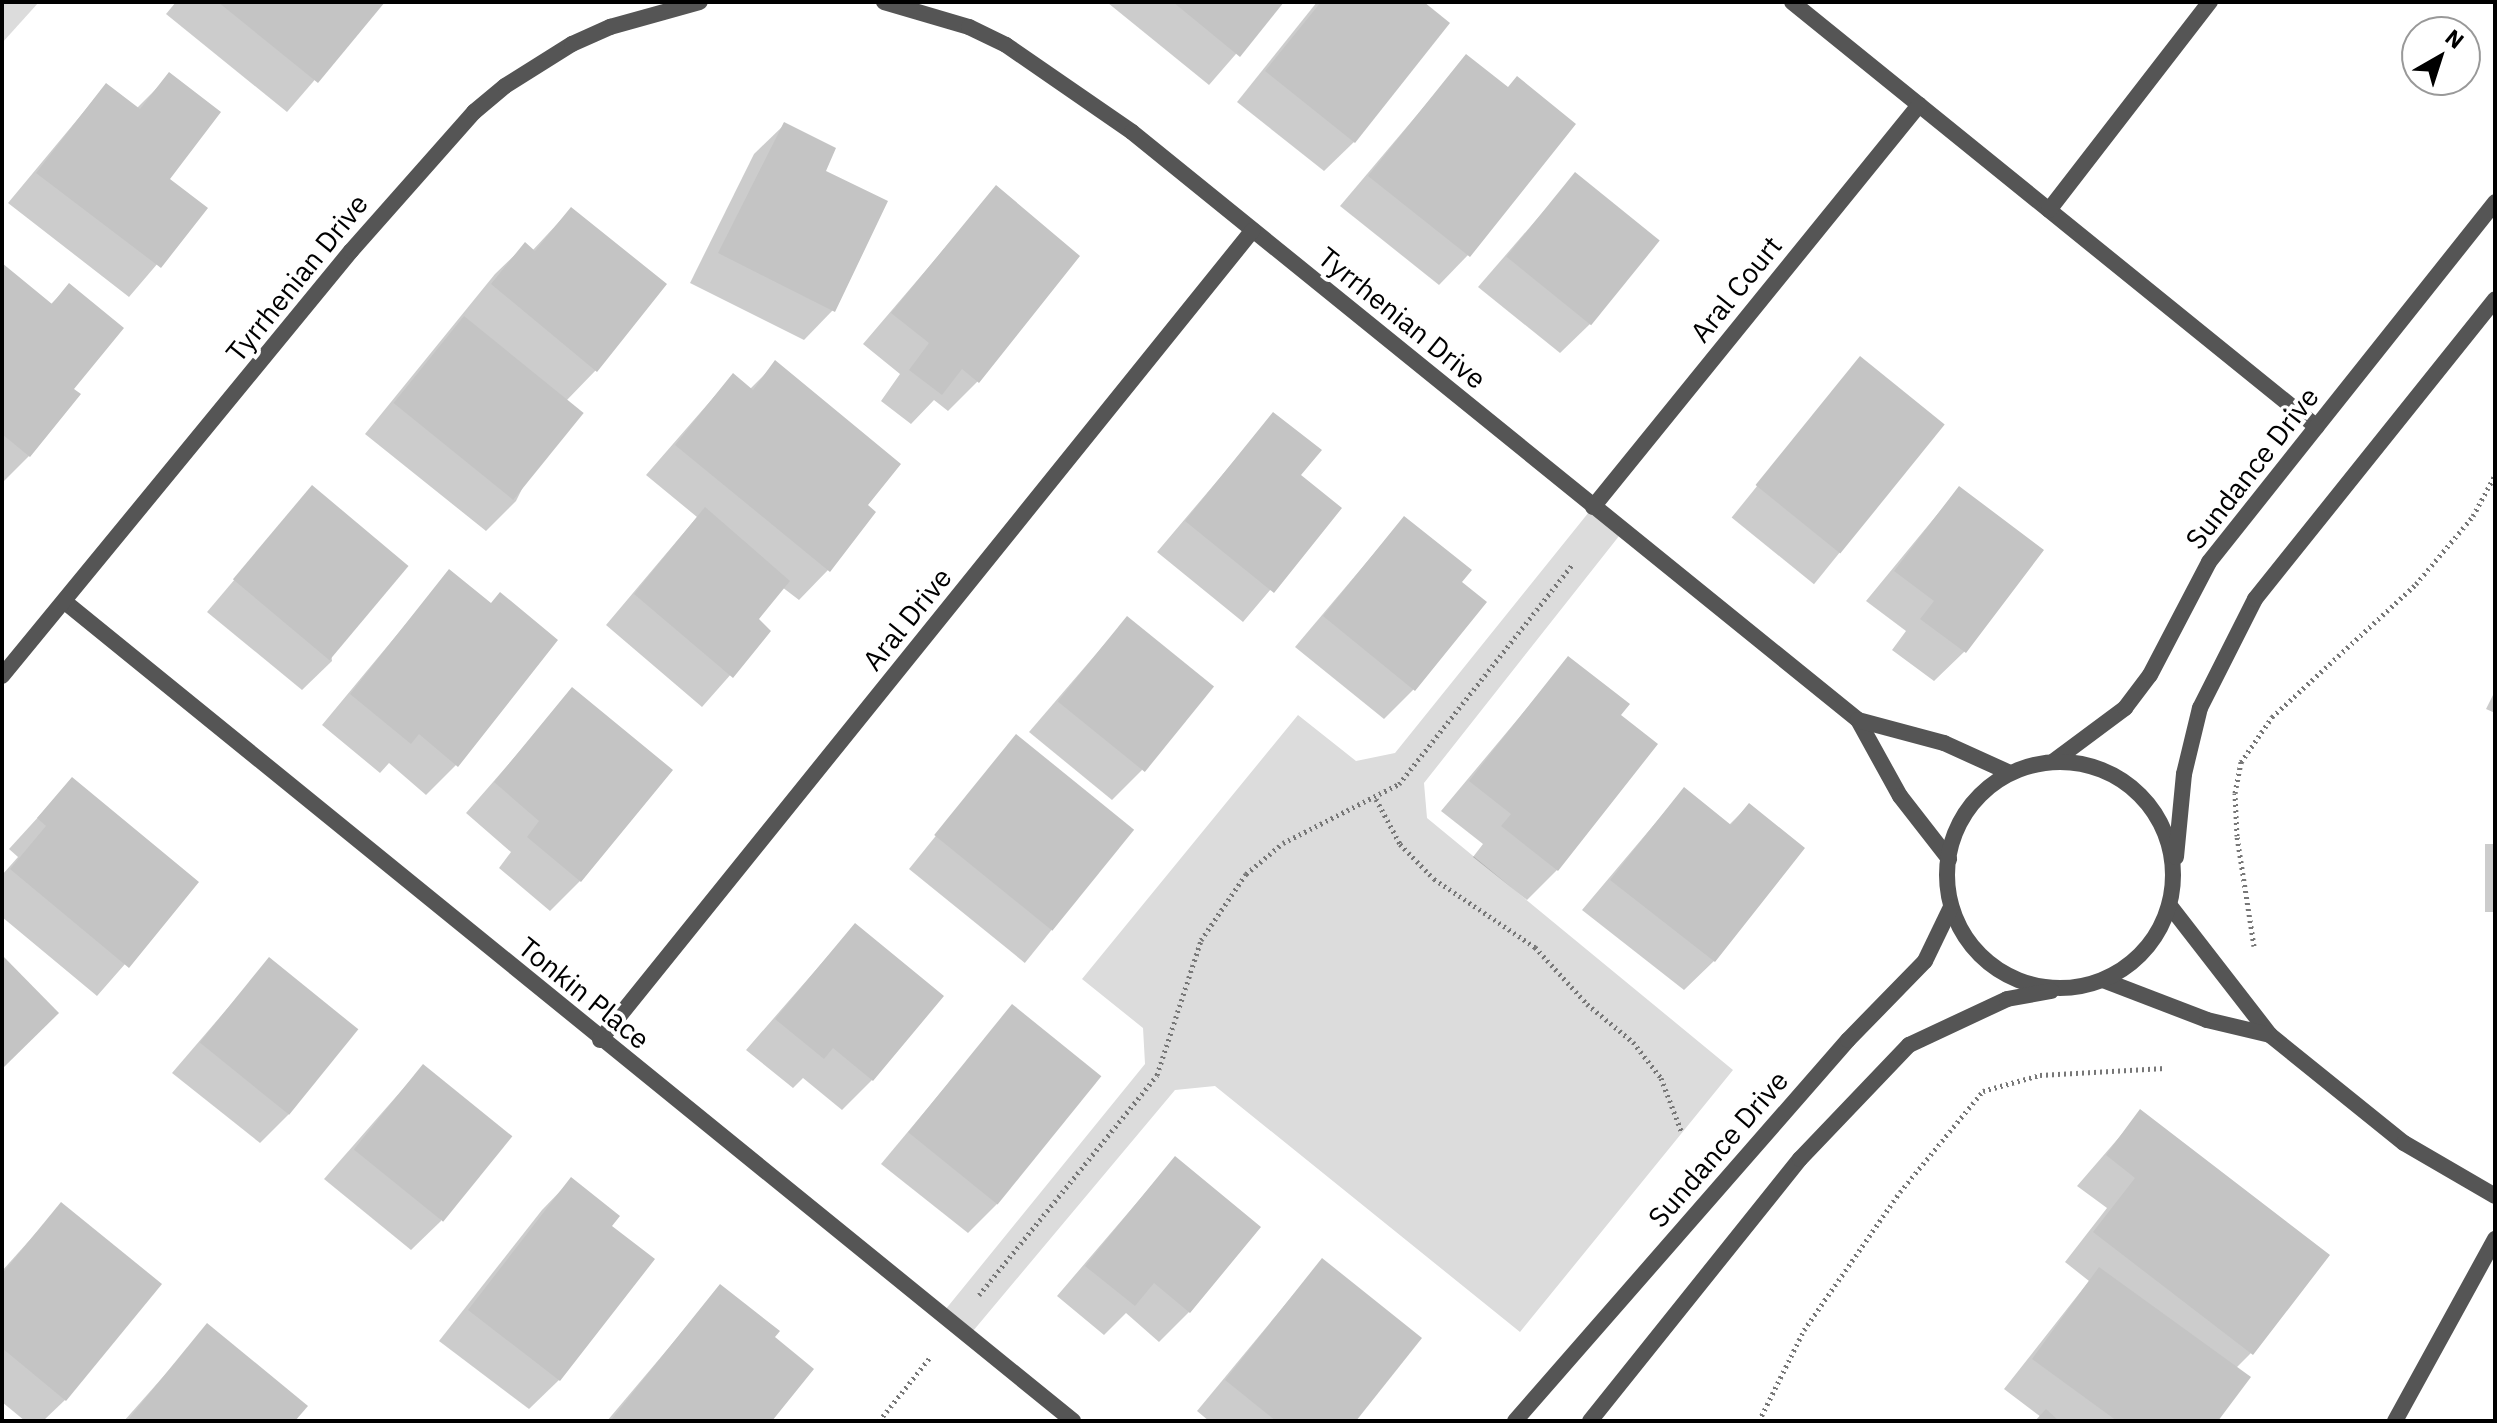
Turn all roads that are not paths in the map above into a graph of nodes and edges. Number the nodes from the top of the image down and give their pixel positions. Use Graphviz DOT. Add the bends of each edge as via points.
graph roads {
  1 [pos="700,2"];
  2 [pos="884,2"];
  3 [pos="1792,2"];
  4 [pos="2210,2"];
  5 [pos="1919,105"];
  6 [pos="2495,202"];
  7 [pos="2049,210"];
  8 [pos="1253,230"];
  9 [pos="2495,299"];
  10 [pos="2317,427"];
  11 [pos="1593,507"];
  12 [pos="65,602"];
  13 [pos="2,676"];
  14 [pos="1858,720"];
  15 [pos="2054,761"];
  16 [pos="2010,773"];
  17 [pos="1949,859"];
  18 [pos="2174,883"];
  19 [pos="2170,906"];
  20 [pos="1951,907"];
  21 [pos="2103,980"];
  22 [pos="2073,988"];
  23 [pos="2270,1035"];
  24 [pos="600,1040"];
  25 [pos="2495,1196"];
  26 [pos="2495,1239"];
  27 [pos="1073,1421"];
  28 [pos="1515,1421"];
  29 [pos="1590,1421"];
  30 [pos="2395,1421"];
  1 -- 12 [label="street, Tyrrhenian Drive" via="610,27 572,44 474,112 351,251"];
  2 -- 8 [label="street, Tyrrhenian Drive" via="969,27 1006,45 1132,132"];
  3 -- 5 [label="street"];
  4 -- 7 [label="street"];
  5 -- 7 [label="street"];
  5 -- 11 [label="street, Aral Court"];
  6 -- 10 [label="street, Sundance Drive"];
  7 -- 10 [label="street"];
  8 -- 11 [label="street, Tyrrhenian Drive"];
  8 -- 24 [label="street, Aral Drive"];
  9 -- 18 [label="street" via="2255,599 2200,708 2184,774"];
  10 -- 15 [label="street, Sundance Drive" via="2209,562 2150,675 2125,708"];
  11 -- 14 [label="street, Tyrrhenian Drive"];
  12 -- 13 [label="street, Tyrrhenian Drive"];
  12 -- 24 [label="street, Tonkin Place"];
  14 -- 16 [label="street, Tyrrhenian Drive" via="1944,743"];
  14 -- 17 [label="street, Tyrrhenian Drive" via="1900,796"];
  15 -- 16 [label="street"];
  15 -- 18 [label="street" via="2092,766 2127,782 2154,809 2170,845"];
  16 -- 17 [label="street" via="1978,796 1956,829"];
  17 -- 20 [label="street"];
  18 -- 19 [label="street"];
  19 -- 21 [label="street" via="2155,938 2133,963"];
  19 -- 23 [label="street"];
  20 -- 22 [label="street" via="1964,936 1998,969 2042,987"];
  20 -- 28 [label="street, Sundance Drive" via="1925,961 1848,1040"];
  21 -- 22 [label="street"];
  21 -- 23 [label="street" via="2207,1020"];
  22 -- 29 [label="street" via="2007,999 1909,1045 1800,1159"];
  23 -- 25 [label="street" via="2404,1143"];
  24 -- 27 [label="street, Tonkin Place"];
  26 -- 30 [label="street"];
}
